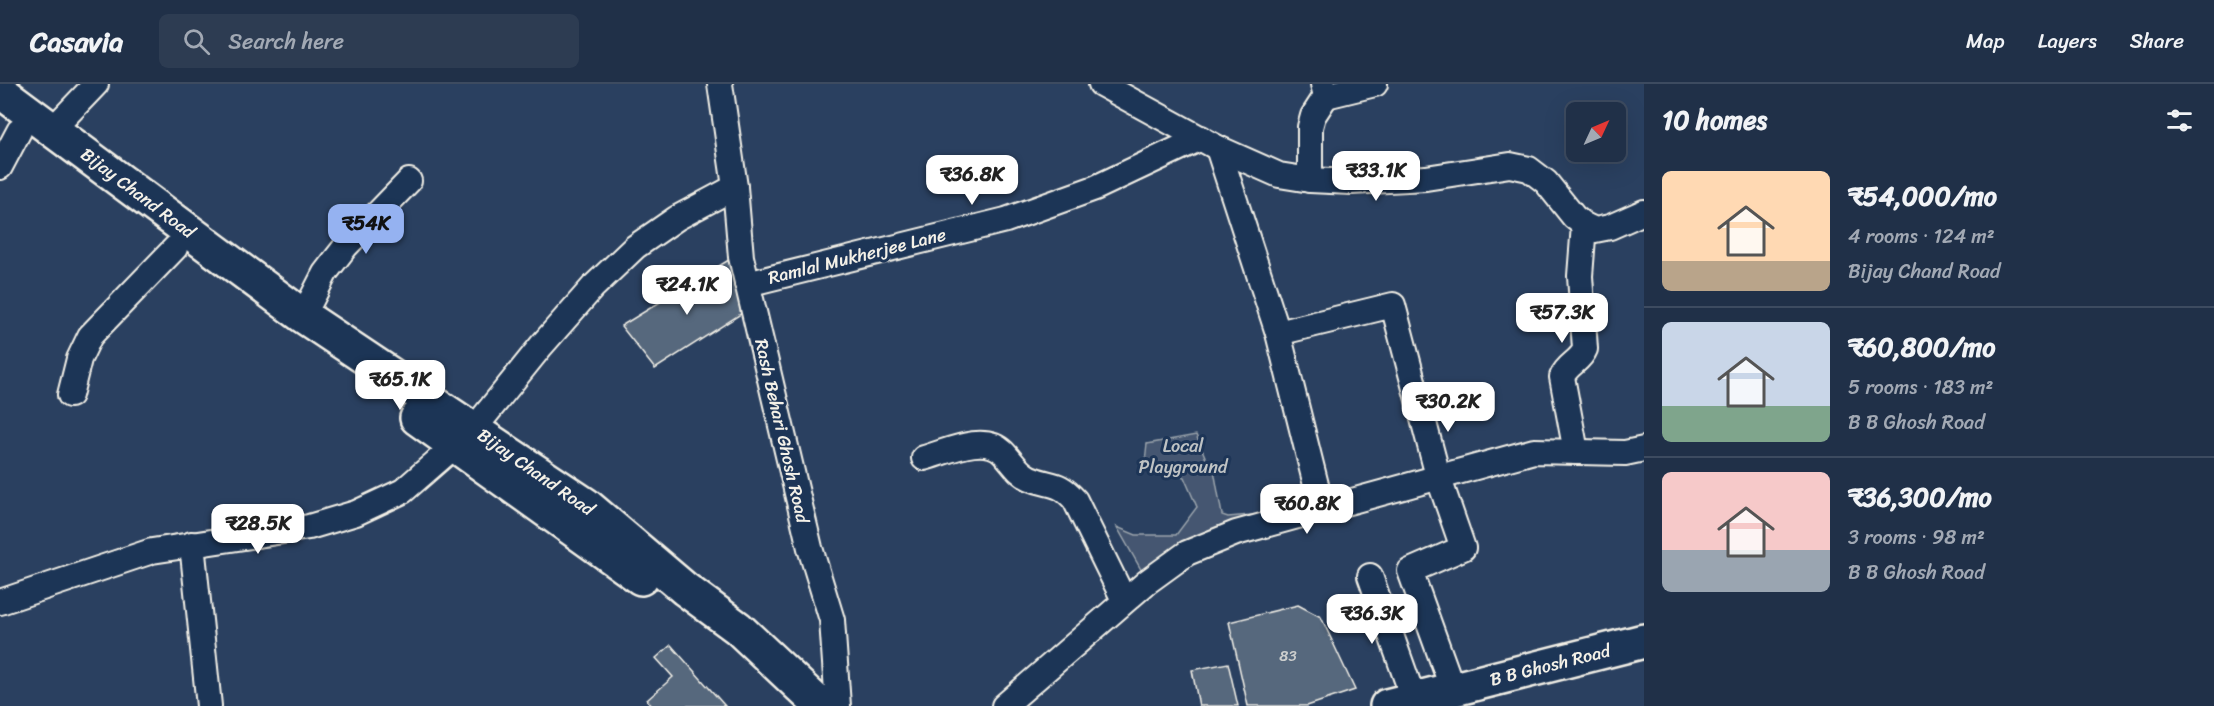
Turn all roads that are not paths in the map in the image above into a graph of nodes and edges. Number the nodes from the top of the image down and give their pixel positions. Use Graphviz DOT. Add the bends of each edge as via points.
graph roads {
  1 [pos="96,84"];
  2 [pos="720,84"];
  3 [pos="1101,84"];
  4 [pos="1375,84"];
  5 [pos="1325,90"];
  6 [pos="0,91"];
  7 [pos="10,125"];
  8 [pos="52,130"];
  9 [pos="1210,143"];
  10 [pos="0,167"];
  11 [pos="1310,180"];
  12 [pos="409,181"];
  13 [pos="735,187"];
  14 [pos="1644,212"];
  15 [pos="1584,225"];
  16 [pos="174,248"];
  17 [pos="747,284"];
  18 [pos="303,316"];
  19 [pos="1278,333"];
  20 [pos="70,395"];
  21 [pos="465,436"];
  22 [pos="1644,449"];
  23 [pos="1576,452"];
  24 [pos="924,458"];
  25 [pos="1438,476"];
  26 [pos="1322,509"];
  27 [pos="192,544"];
  28 [pos="1370,576"];
  29 [pos="2,594"];
  30 [pos="1124,600"];
  31 [pos="1644,641"];
  32 [pos="1453,690"];
  33 [pos="1400,703"];
  34 [pos="209,706"];
  35 [pos="794,706"];
  36 [pos="821,706"];
  37 [pos="838,706"];
  38 [pos="1004,706"];
  1 -- 8 [label="street"];
  2 -- 13 [label="street, Rash Behari Ghosh Road"];
  3 -- 9 [label="street"];
  4 -- 5 [label="street"];
  5 -- 11 [label="street" via="1310,127"];
  6 -- 8 [label="main road, Bijay Chand Road"];
  7 -- 10 [label="street"];
  7 -- 16 [label="main road, Bijay Chand Road"];
  8 -- 18 [label="main road, Bijay Chand Road"];
  9 -- 11 [label="street" via="1279,175"];
  9 -- 17 [label="street, Ramlal Mukherjee Lane" via="1006,220"];
  9 -- 19 [label="street"];
  11 -- 15 [label="street" via="1426,178 1510,165 1529,169 1546,182"];
  12 -- 18 [label="street" via="346,246 325,273"];
  13 -- 17 [label="street, Rash Behari Ghosh Road"];
  13 -- 21 [label="street" via="677,218 636,247 541,346"];
  14 -- 15 [label="street" via="1610,227 1595,230"];
  15 -- 23 [label="street" via="1580,276 1585,349 1562,377"];
  16 -- 20 [label="street" via="90,336 79,358"];
  16 -- 21 [label="main road, Bijay Chand Road" via="261,311"];
  17 -- 37 [label="street, Rash Behari Ghosh Road" via="810,548 832,620"];
  18 -- 21 [label="main road, Bijay Chand Road"];
  19 -- 25 [label="street" via="1394,305"];
  19 -- 26 [label="street"];
  21 -- 27 [label="street" via="402,491 356,513 309,527"];
  21 -- 35 [label="main road, Bijay Chand Road" via="672,600"];
  21 -- 36 [label="main road, Bijay Chand Road" via="586,505 685,590 738,628"];
  22 -- 23 [label="street" via="1625,453"];
  23 -- 25 [label="street" via="1534,452"];
  24 -- 30 [label="street" via="983,443 998,446 1020,472 1063,488 1075,500"];
  25 -- 26 [label="street"];
  25 -- 32 [label="street" via="1463,548 1410,571"];
  26 -- 30 [label="street" via="1236,533 1187,553"];
  27 -- 29 [label="street" via="152,551"];
  27 -- 34 [label="street"];
  28 -- 33 [label="street"];
  30 -- 38 [label="street"];
  31 -- 32 [label="main road, B B Ghosh Road"];
  32 -- 33 [label="main road, B B Ghosh Road"];
}
